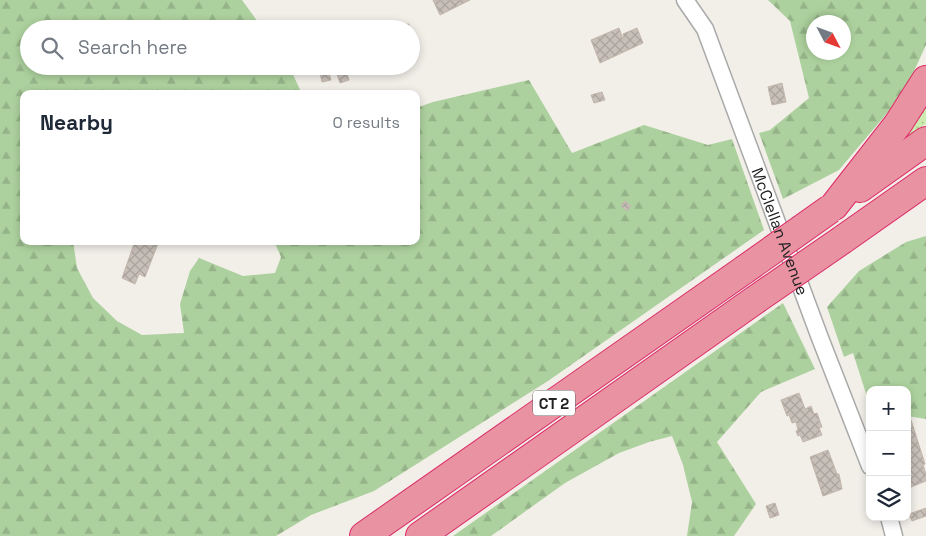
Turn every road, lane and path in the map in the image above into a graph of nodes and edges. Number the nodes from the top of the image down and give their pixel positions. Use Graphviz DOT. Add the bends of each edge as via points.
graph roads {
  1 [pos="685,0"];
  2 [pos="926,80"];
  3 [pos="926,141"];
  4 [pos="926,180"];
  5 [pos="832,208"];
  6 [pos="866,456"];
  7 [pos="890,521"];
  8 [pos="364,536"];
  9 [pos="420,536"];
  10 [pos="894,536"];
  1 -- 6 [label="street, McClellan Avenue" via="705,29"];
  2 -- 5 [label="highway" via="889,136"];
  3 -- 5 [label="highway, CT 2"];
  4 -- 9 [label="highway, CT 2, bridge"];
  5 -- 8 [label="highway, CT 2, bridge"];
  7 -- 10 [label="street"];
}
